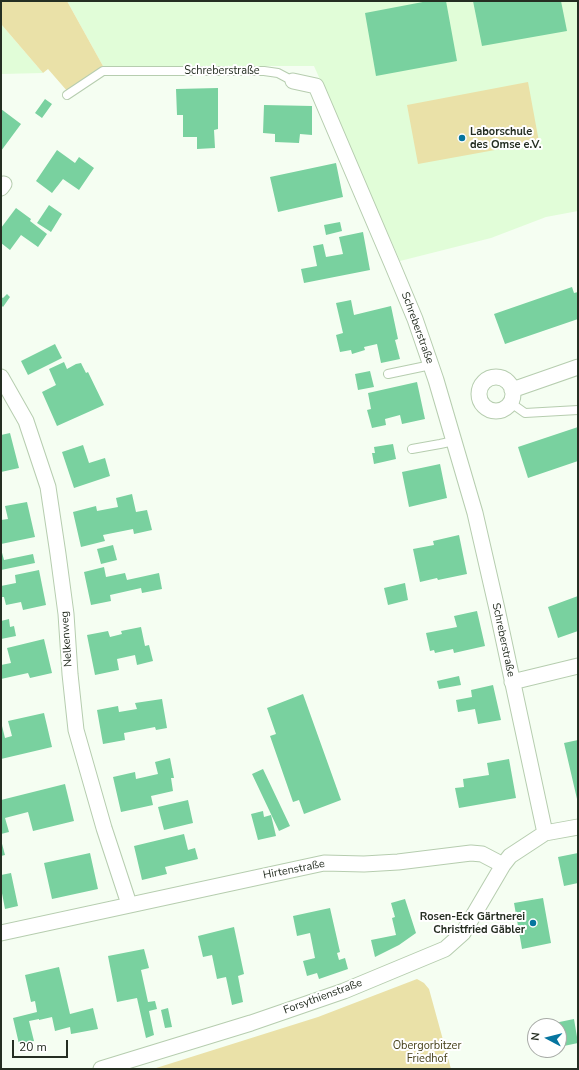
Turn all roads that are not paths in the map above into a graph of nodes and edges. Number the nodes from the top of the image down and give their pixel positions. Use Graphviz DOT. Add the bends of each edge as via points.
graph roads {
  1 [pos="293,81"];
  2 [pos="67,95"];
  3 [pos="431,365"];
  4 [pos="578,367"];
  5 [pos="388,374"];
  6 [pos="1,377"];
  7 [pos="512,396"];
  8 [pos="578,410"];
  9 [pos="454,441"];
  10 [pos="412,449"];
  11 [pos="578,666"];
  12 [pos="512,682"];
  13 [pos="578,827"];
  14 [pos="545,833"];
  15 [pos="503,866"];
  16 [pos="129,904"];
  17 [pos="1,933"];
  18 [pos="101,1069"];
  1 -- 2 [label="lane, Schreberstraße" via="278,73 264,71 103,70"];
  1 -- 3 [label="street, Schreberstraße" via="316,86 392,264"];
  3 -- 5 [label="lane"];
  3 -- 9 [label="street, Schreberstraße"];
  4 -- 7 [label="street"];
  6 -- 16 [label="street, Nelkenweg" via="26,421 48,487 66,614 76,730"];
  7 -- 8 [label="lane" via="525,413"];
  9 -- 10 [label="lane"];
  9 -- 12 [label="street, Schreberstraße" via="475,512"];
  11 -- 12 [label="street"];
  12 -- 14 [label="street, Schreberstraße"];
  13 -- 14 [label="street"];
  14 -- 15 [label="street" via="510,856"];
  15 -- 16 [label="street, Hirtenstraße" via="482,854 471,853 398,862 324,863"];
  15 -- 18 [label="street, Forsythienstraße" via="463,933 445,949 344,991 251,1023"];
  16 -- 17 [label="street, Hirtenstraße"];
}
